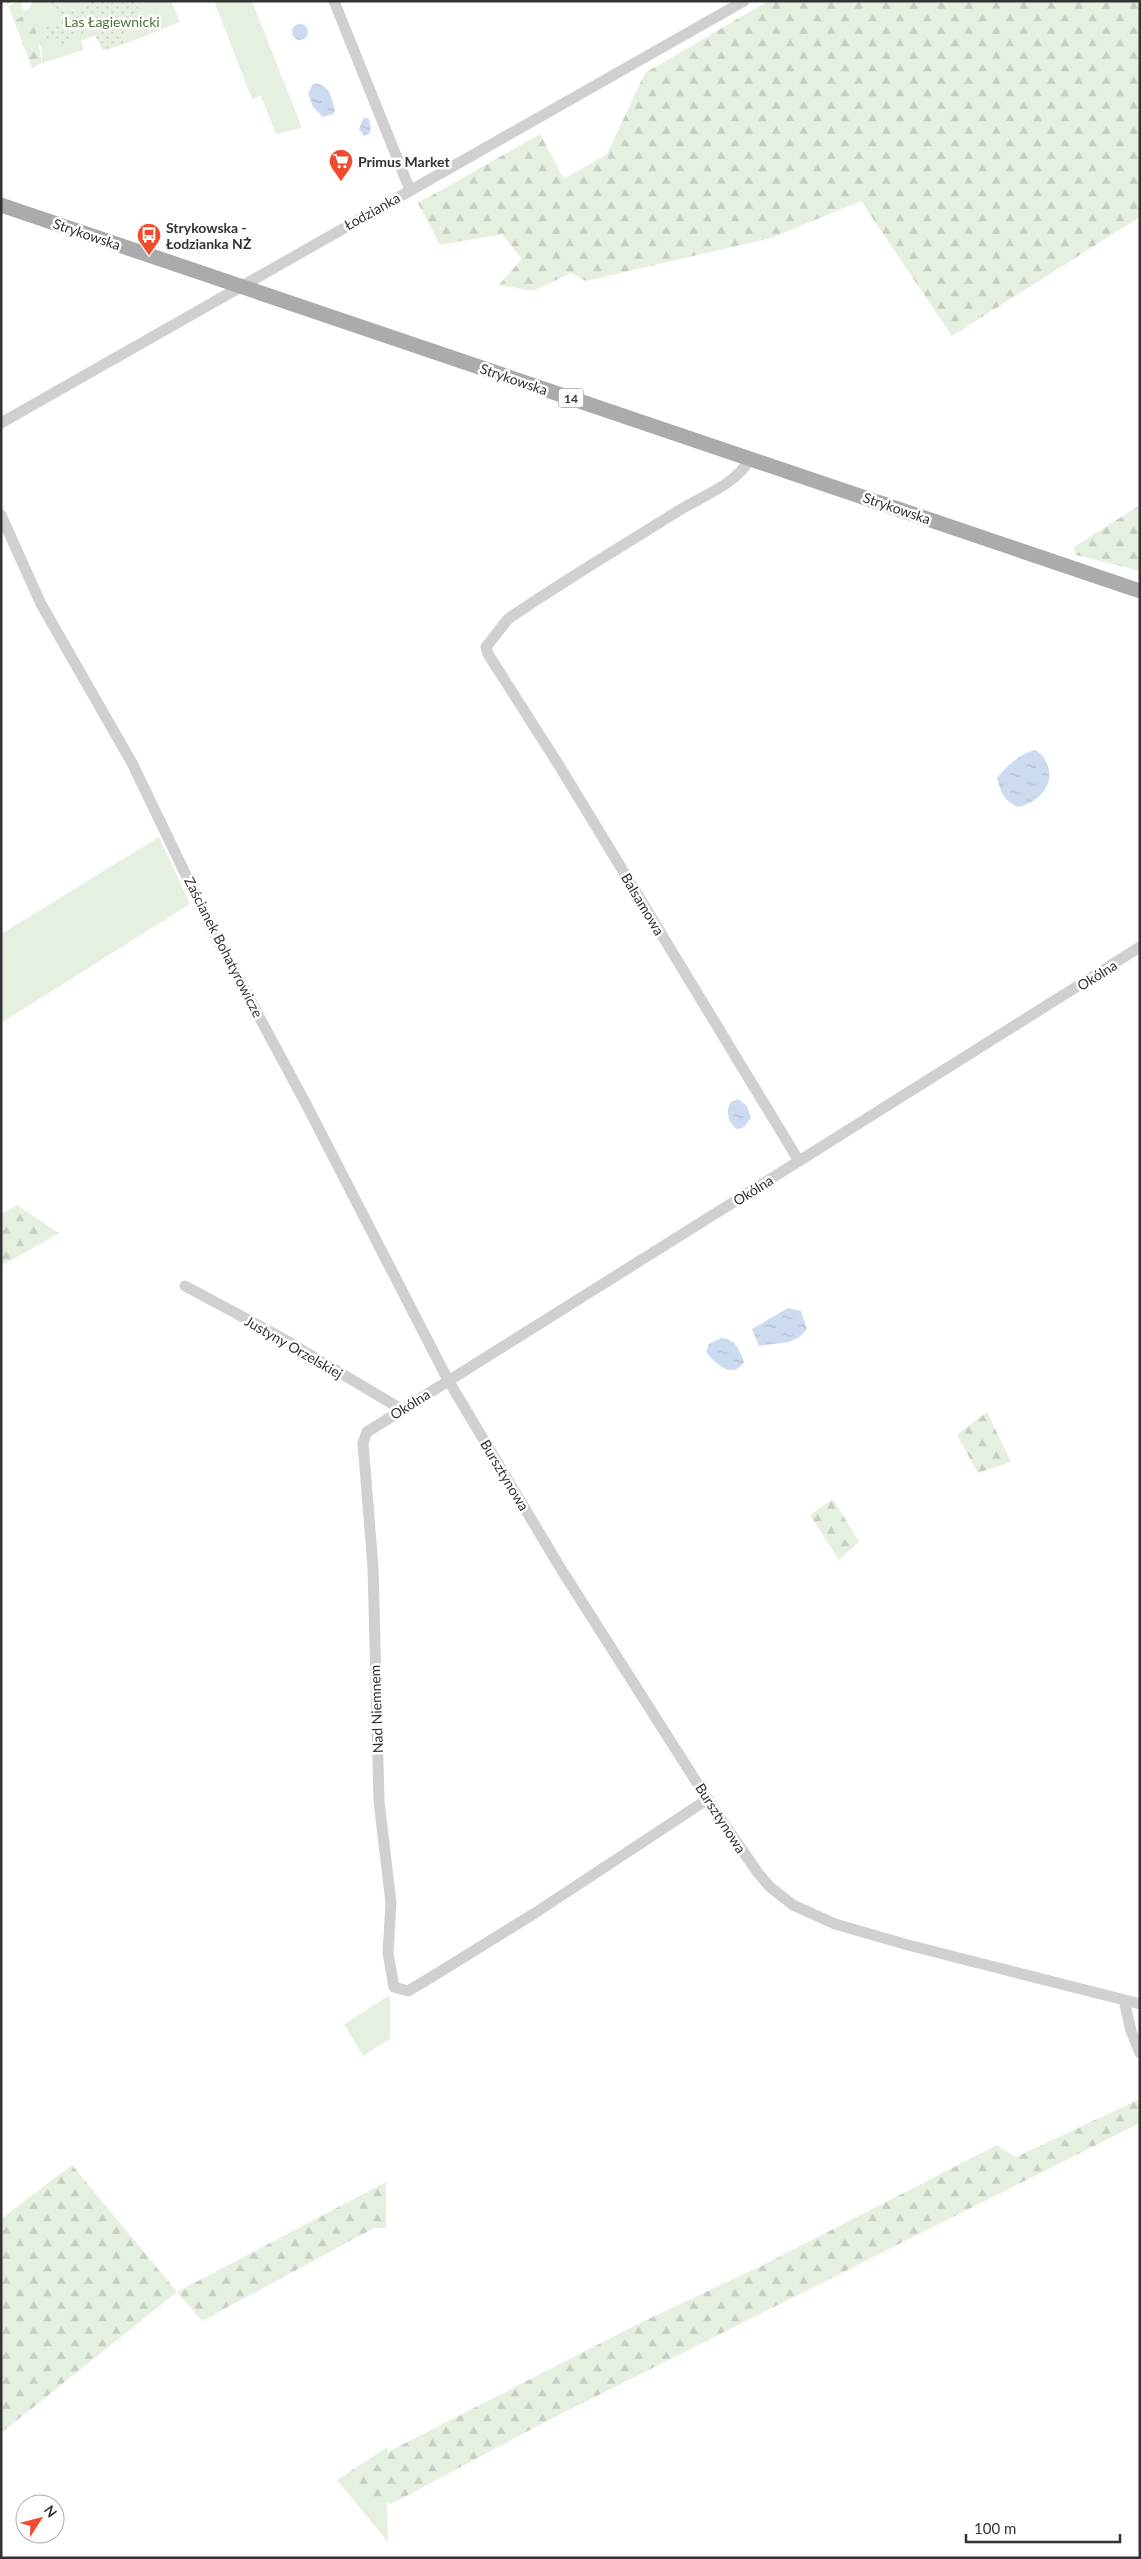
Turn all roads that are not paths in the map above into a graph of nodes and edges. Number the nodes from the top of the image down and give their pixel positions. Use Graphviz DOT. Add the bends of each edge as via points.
graph roads {
  1 [pos="334,1"];
  2 [pos="744,1"];
  3 [pos="410,190"];
  4 [pos="1,205"];
  5 [pos="240,286"];
  6 [pos="1,423"];
  7 [pos="750,458"];
  8 [pos="1,515"];
  9 [pos="1140,591"];
  10 [pos="1140,947"];
  11 [pos="799,1161"];
  12 [pos="185,1286"];
  13 [pos="448,1380"];
  14 [pos="401,1409"];
  15 [pos="367,1432"];
  16 [pos="708,1799"];
  17 [pos="1124,2000"];
  18 [pos="1140,2004"];
  19 [pos="1140,2053"];
  1 -- 3 [label="street"];
  2 -- 3 [label="street, Łodzianka"];
  3 -- 5 [label="street, Łodzianka"];
  4 -- 5 [label="main road, Strykowska / 14"];
  5 -- 6 [label="street, Łodzianka"];
  5 -- 7 [label="main road, Strykowska / 14"];
  7 -- 9 [label="main road, Strykowska / 14"];
  7 -- 11 [label="street, Balsamowa" via="731,481 508,619 486,647"];
  8 -- 13 [label="street, Zaścianek Bohatyrowicze" via="41,604 132,764 212,929"];
  10 -- 11 [label="street, Okólna"];
  11 -- 13 [label="street, Okólna"];
  12 -- 14 [label="street, Justyny Orzelskiej" via="280,1337"];
  13 -- 14 [label="street, Okólna"];
  13 -- 16 [label="street, Bursztynowa" via="561,1569"];
  14 -- 15 [label="street, Okólna"];
  15 -- 16 [label="street, Nad Niemnem" via="363,1443 373,1567 379,1792 391,1903 388,1953 394,1987 408,1991 425,1981"];
  16 -- 17 [label="street, Bursztynowa" via="770,1887 808,1914 908,1945"];
  17 -- 18 [label="street, Bursztynowa"];
  17 -- 19 [label="street"];
}
